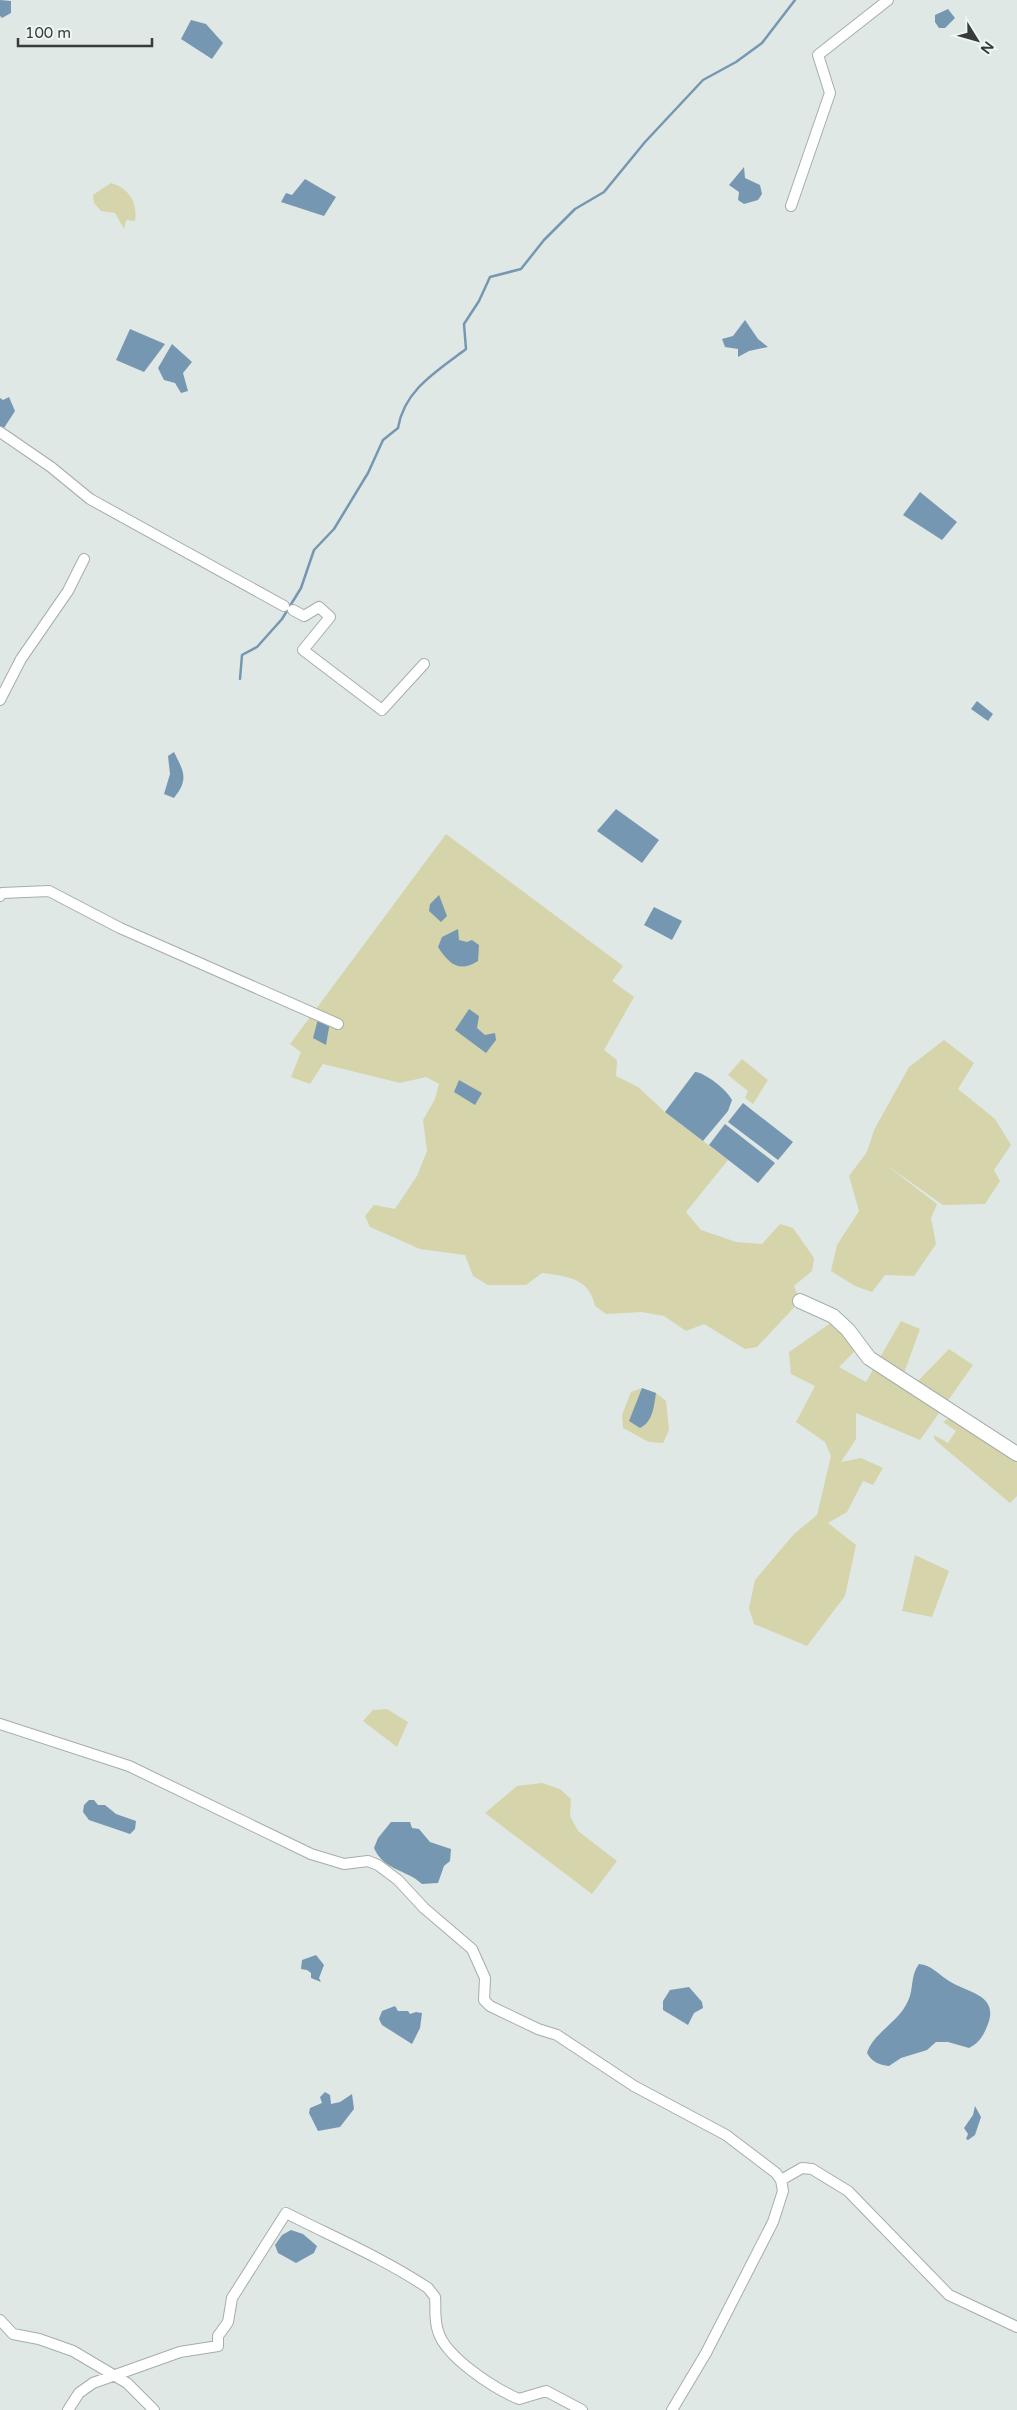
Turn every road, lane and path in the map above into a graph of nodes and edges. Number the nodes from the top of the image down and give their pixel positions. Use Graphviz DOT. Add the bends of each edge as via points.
graph roads {
  1 [pos="888,0"];
  2 [pos="791,206"];
  3 [pos="0,432"];
  4 [pos="84,559"];
  5 [pos="424,664"];
  6 [pos="0,700"];
  7 [pos="0,896"];
  8 [pos="338,1024"];
  9 [pos="800,1301"];
  10 [pos="1017,1454"];
  11 [pos="0,1724"];
  12 [pos="781,2180"];
  13 [pos="0,2320"];
  14 [pos="1017,2328"];
  15 [pos="112,2375"];
  16 [pos="68,2410"];
  17 [pos="154,2410"];
  18 [pos="582,2410"];
  19 [pos="672,2410"];
  1 -- 2 [label="street" via="818,55 830,93"];
  3 -- 5 [label="street" via="90,499 304,616 319,607 330,617 303,650 382,710"];
  4 -- 6 [label="street" via="68,592 21,659"];
  7 -- 8 [label="street" via="2,893 49,891 120,928"];
  9 -- 10 [label="street" via="833,1316 870,1358"];
  11 -- 12 [label="street" via="129,1766 311,1854 344,1864 368,1861 378,1865 472,1949 485,1978 484,2000 490,2006 557,2035 620,2078 726,2135"];
  12 -- 14 [label="street" via="802,2168 812,2170 848,2191 949,2295"];
  12 -- 19 [label="street" via="783,2191 773,2222 706,2353"];
  13 -- 15 [label="street" via="13,2334 39,2338 73,2351"];
  15 -- 16 [label="street" via="80,2393"];
  15 -- 17 [label="street" via="127,2383"];
  15 -- 18 [label="street" via="180,2352 218,2346 218,2336 228,2322 232,2298 286,2212 342,2239 428,2288 435,2297 438,2332 453,2356 511,2396 519,2399 546,2391"];
}
